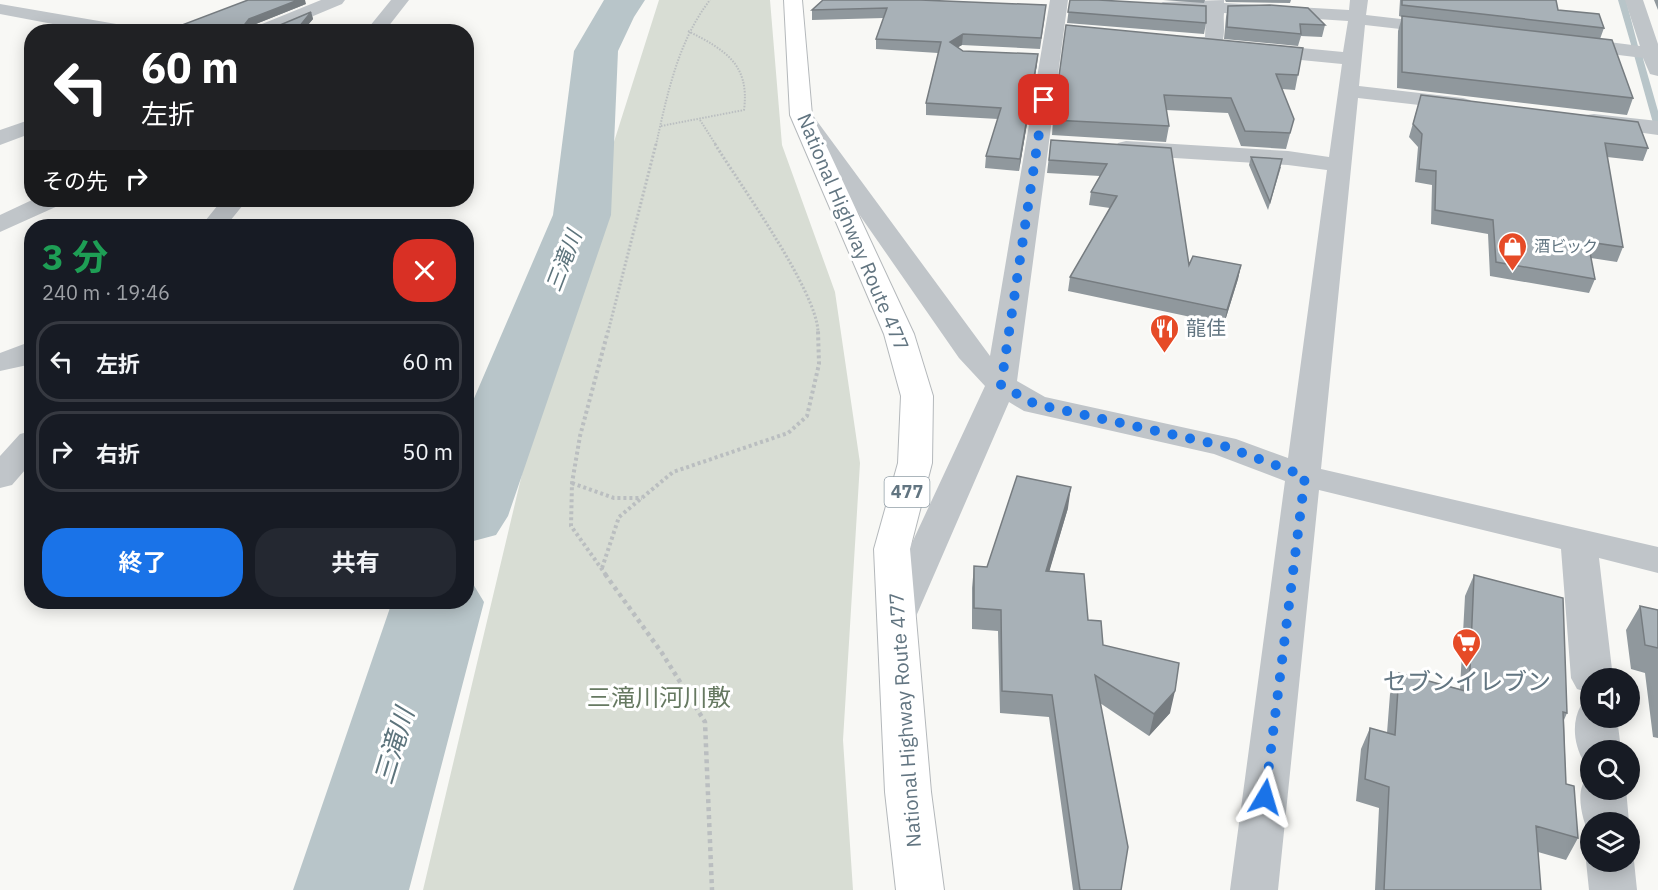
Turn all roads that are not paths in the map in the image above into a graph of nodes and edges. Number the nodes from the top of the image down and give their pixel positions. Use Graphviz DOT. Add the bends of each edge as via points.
graph roads {
  1 [pos="336,0"];
  2 [pos="400,0"];
  3 [pos="793,0"];
  4 [pos="1634,0"];
  5 [pos="78,3"];
  6 [pos="1215,5"];
  7 [pos="1149,6"];
  8 [pos="0,9"];
  9 [pos="1061,11"];
  10 [pos="1357,12"];
  11 [pos="40,15"];
  12 [pos="331,21"];
  13 [pos="87,24"];
  14 [pos="278,24"];
  15 [pos="380,24"];
  16 [pos="1462,31"];
  17 [pos="1157,41"];
  18 [pos="1557,42"];
  19 [pos="1191,44"];
  20 [pos="1653,51"];
  21 [pos="1350,75"];
  22 [pos="1658,75"];
  23 [pos="1480,106"];
  24 [pos="801,115"];
  25 [pos="1575,118"];
  26 [pos="24,128"];
  27 [pos="1658,128"];
  28 [pos="0,138"];
  29 [pos="1037,143"];
  30 [pos="0,144"];
  31 [pos="1061,145"];
  32 [pos="1109,147"];
  33 [pos="24,149"];
  34 [pos="1340,165"];
  35 [pos="36,207"];
  36 [pos="229,207"];
  37 [pos="219,219"];
  38 [pos="0,224"];
  39 [pos="24,355"];
  40 [pos="0,362"];
  41 [pos="1001,385"];
  42 [pos="24,450"];
  43 [pos="1305,476"];
  44 [pos="0,477"];
  45 [pos="1579,542"];
  46 [pos="1658,560"];
  47 [pos="897,618"];
  48 [pos="1591,668"];
  49 [pos="1611,872"];
  50 [pos="920,890"];
  51 [pos="1254,890"];
  52 [pos="1613,890"];
  1 -- 12 [label="street"];
  1 -- 14 [label="street"];
  2 -- 15 [label="street"];
  3 -- 24 [label="highway, National Highway Route 477 / 477"];
  4 -- 20 [label="street"];
  5 -- 11 [label="street"];
  6 -- 7 [label="street"];
  6 -- 10 [label="street"];
  6 -- 19 [label="street" via="1214,40"];
  8 -- 11 [label="street"];
  9 -- 29 [label="street" via="1039,56"];
  10 -- 16 [label="street"];
  10 -- 21 [label="street"];
  11 -- 13 [label="street"];
  17 -- 19 [label="street"];
  18 -- 20 [label="street"];
  19 -- 21 [label="street"];
  20 -- 22 [label="street"];
  21 -- 23 [label="street"];
  21 -- 34 [label="street"];
  24 -- 41 [label="street" via="970,352"];
  24 -- 47 [label="highway, National Highway Route 477 / 477" via="900,334 916,396 915,463 892,549"];
  25 -- 27 [label="street"];
  26 -- 28 [label="street"];
  29 -- 31 [label="street"];
  29 -- 41 [label="street"];
  30 -- 33 [label="street"];
  32 -- 34 [label="street"];
  34 -- 43 [label="street"];
  35 -- 38 [label="street"];
  36 -- 37 [label="street"];
  39 -- 40 [label="street"];
  41 -- 43 [label="street" via="1035,404 1224,446"];
  41 -- 47 [label="street"];
  42 -- 44 [label="street"];
  43 -- 45 [label="street"];
  43 -- 51 [label="street"];
  45 -- 46 [label="street"];
  45 -- 48 [label="street"];
  47 -- 50 [label="highway, National Highway Route 477 / 477" via="908,792"];
  49 -- 52 [label="street"];
}
